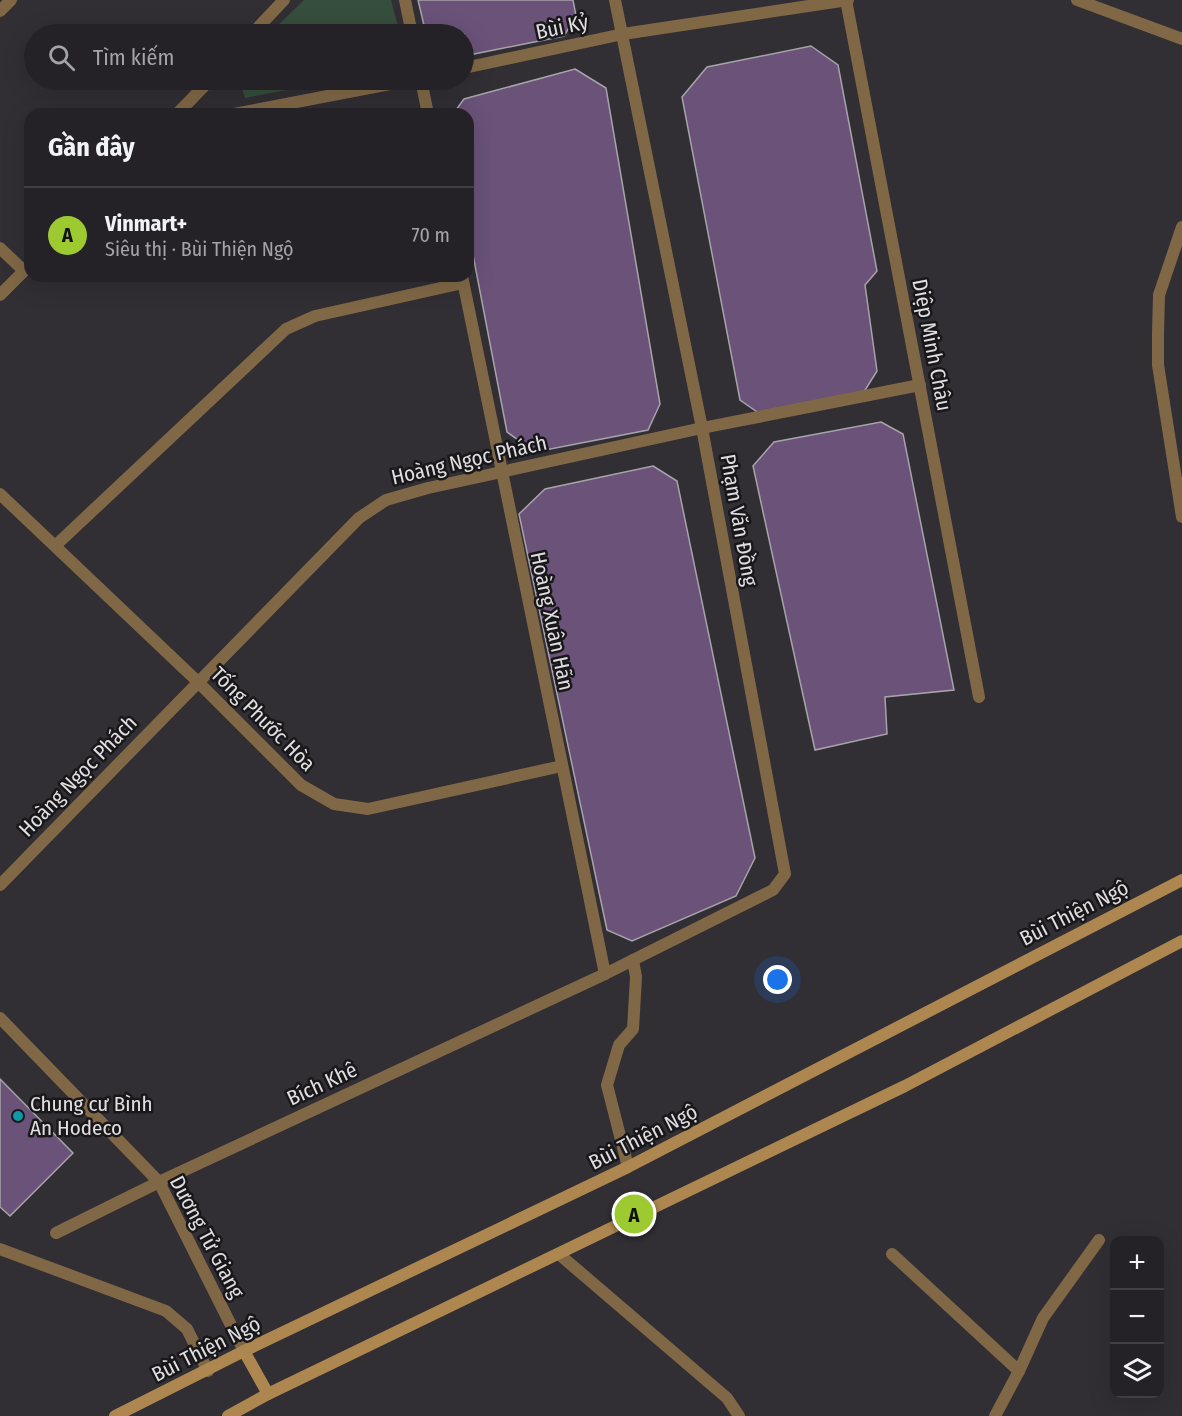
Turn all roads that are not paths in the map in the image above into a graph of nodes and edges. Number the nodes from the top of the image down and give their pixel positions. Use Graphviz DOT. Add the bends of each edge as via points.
graph roads {
  1 [pos="11,0"];
  2 [pos="284,0"];
  3 [pos="405,0"];
  4 [pos="615,0"];
  5 [pos="847,0"];
  6 [pos="1077,0"];
  7 [pos="0,11"];
  8 [pos="261,24"];
  9 [pos="410,24"];
  10 [pos="622,34"];
  11 [pos="1182,39"];
  12 [pos="474,67"];
  13 [pos="200,90"];
  14 [pos="359,90"];
  15 [pos="423,90"];
  16 [pos="183,108"];
  17 [pos="265,108"];
  18 [pos="427,108"];
  19 [pos="1182,227"];
  20 [pos="0,248"];
  21 [pos="24,266"];
  22 [pos="24,271"];
  23 [pos="454,282"];
  24 [pos="462,282"];
  25 [pos="0,295"];
  26 [pos="920,385"];
  27 [pos="702,428"];
  28 [pos="502,471"];
  29 [pos="0,494"];
  30 [pos="1182,517"];
  31 [pos="56,546"];
  32 [pos="197,681"];
  33 [pos="979,697"];
  34 [pos="562,766"];
  35 [pos="1182,880"];
  36 [pos="0,885"];
  37 [pos="1182,941"];
  38 [pos="633,960"];
  39 [pos="605,974"];
  40 [pos="0,1018"];
  41 [pos="628,1167"];
  42 [pos="159,1182"];
  43 [pos="56,1233"];
  44 [pos="1099,1240"];
  45 [pos="0,1249"];
  46 [pos="892,1254"];
  47 [pos="560,1255"];
  48 [pos="244,1351"];
  49 [pos="208,1371"];
  50 [pos="1019,1371"];
  51 [pos="268,1394"];
  52 [pos="233,1415"];
  53 [pos="115,1416"];
  54 [pos="739,1416"];
  55 [pos="995,1416"];
  1 -- 7 [label="street"];
  2 -- 8 [label="street"];
  3 -- 9 [label="street"];
  4 -- 10 [label="street, Phạm Văn Đồng"];
  5 -- 10 [label="street, Bùi Kỷ"];
  5 -- 26 [label="street, Diệp Minh Châu"];
  6 -- 11 [label="street"];
  10 -- 12 [label="street, Bùi Kỷ"];
  10 -- 27 [label="street, Phạm Văn Đồng"];
  13 -- 16 [label="street"];
  14 -- 17 [label="street"];
  15 -- 18 [label="street"];
  19 -- 30 [label="street" via="1159,296 1158,365"];
  20 -- 21 [label="street"];
  22 -- 25 [label="street"];
  23 -- 31 [label="street" via="315,316 286,329"];
  24 -- 28 [label="street, Hoàng Xuân Hãn"];
  26 -- 27 [label="street, Hoàng Ngọc Phách"];
  26 -- 33 [label="street, Diệp Minh Châu"];
  27 -- 28 [label="street, Hoàng Ngọc Phách"];
  27 -- 38 [label="street, Phạm Văn Đồng" via="785,874 773,890"];
  28 -- 32 [label="street, Hoàng Ngọc Phách" via="386,500 359,518"];
  28 -- 34 [label="street, Hoàng Xuân Hãn"];
  29 -- 31 [label="street, Tống Phước Hòa"];
  31 -- 32 [label="street, Tống Phước Hòa"];
  32 -- 34 [label="street, Tống Phước Hòa" via="301,785 334,804 368,809"];
  32 -- 36 [label="street, Hoàng Ngọc Phách"];
  34 -- 39 [label="street, Hoàng Xuân Hãn"];
  35 -- 41 [label="main road, Bùi Thiện Ngộ"];
  37 -- 47 [label="main road" via="905,1086"];
  38 -- 39 [label="street, Phạm Văn Đồng"];
  38 -- 41 [label="street" via="633,1029 619,1045 607,1085"];
  39 -- 42 [label="street, Bích Khê"];
  40 -- 42 [label="street, Dương Tử Giang"];
  41 -- 48 [label="main road, Bùi Thiện Ngộ"];
  42 -- 43 [label="street, Bích Khê"];
  42 -- 48 [label="street, Dương Tử Giang"];
  44 -- 50 [label="street" via="1043,1318"];
  45 -- 49 [label="street" via="166,1311 187,1329"];
  46 -- 50 [label="street"];
  47 -- 51 [label="main road"];
  47 -- 54 [label="street" via="727,1398"];
  48 -- 49 [label="main road, Bùi Thiện Ngộ"];
  48 -- 51 [label="main road"];
  49 -- 53 [label="main road, Bùi Thiện Ngộ"];
  50 -- 55 [label="street"];
  51 -- 52 [label="main road"];
}
